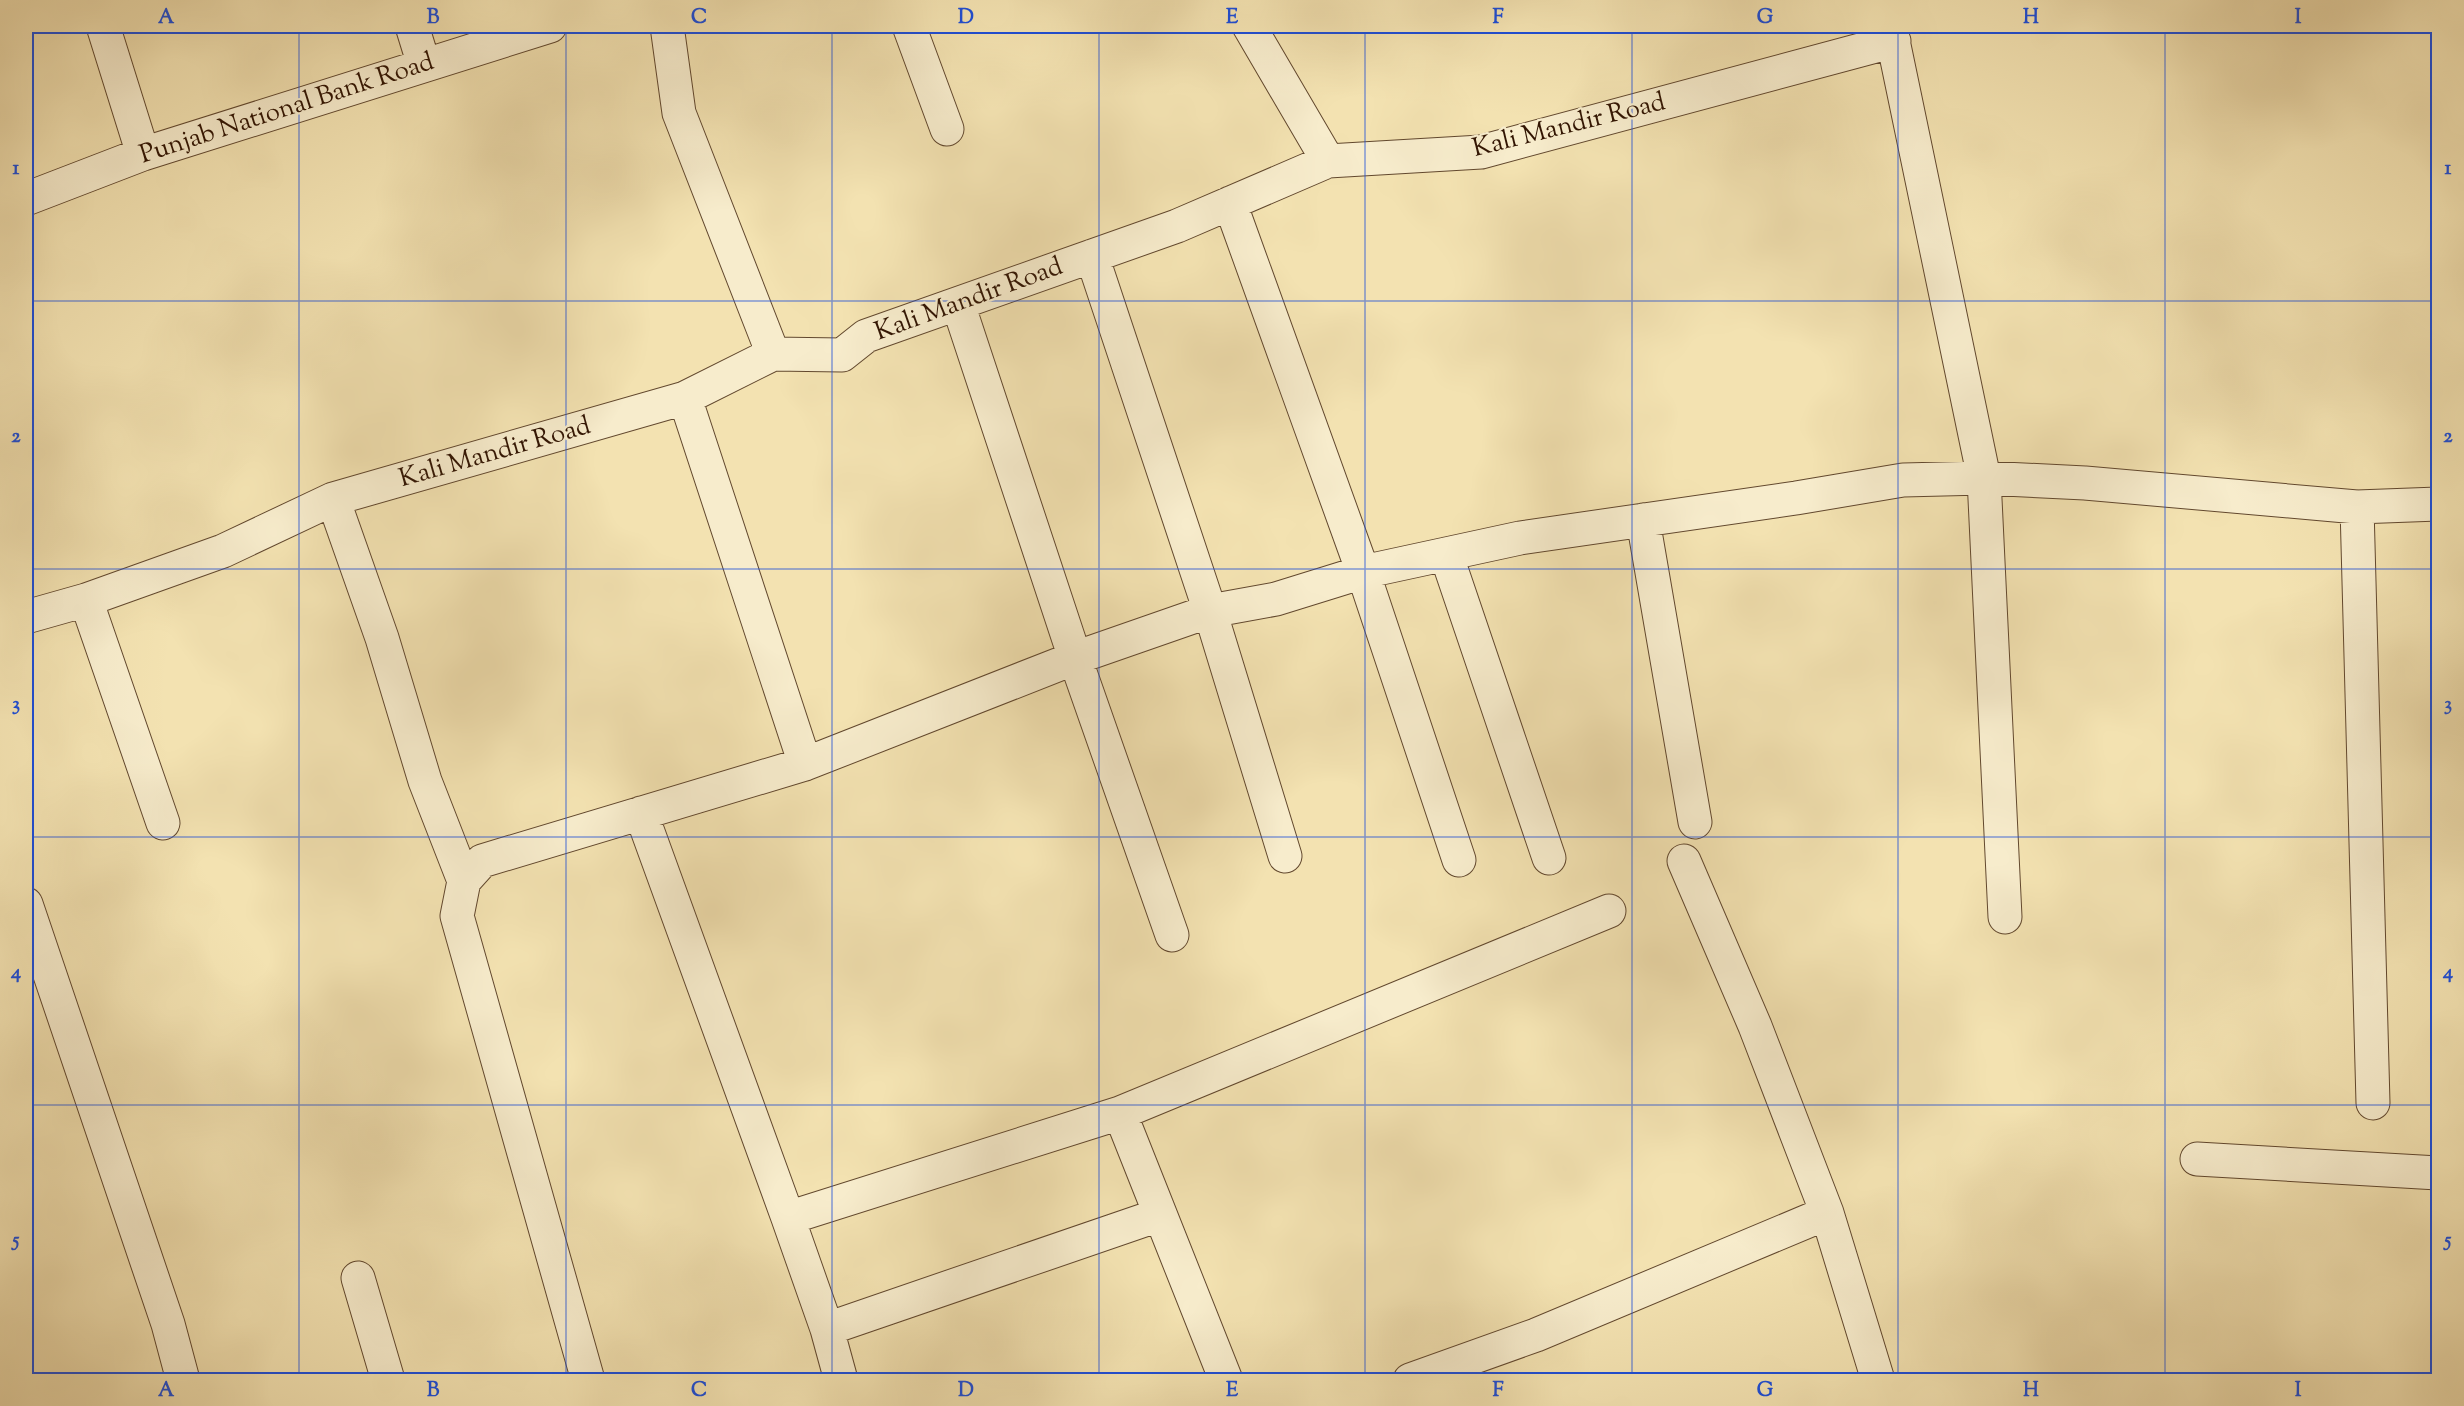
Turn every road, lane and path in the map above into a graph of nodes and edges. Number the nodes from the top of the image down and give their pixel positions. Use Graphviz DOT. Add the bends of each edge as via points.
graph roads {
  1 [pos="103,26"];
  2 [pos="412,26"];
  3 [pos="667,26"];
  4 [pos="909,26"];
  5 [pos="1249,26"];
  6 [pos="539,27"];
  7 [pos="1892,33"];
  8 [pos="424,65"];
  9 [pos="947,129"];
  10 [pos="143,154"];
  11 [pos="1328,161"];
  12 [pos="26,199"];
  13 [pos="1230,203"];
  14 [pos="1092,256"];
  15 [pos="958,304"];
  16 [pos="773,354"];
  17 [pos="685,398"];
  18 [pos="1984,478"];
  19 [pos="333,499"];
  20 [pos="2439,504"];
  21 [pos="2357,507"];
  22 [pos="1643,520"];
  23 [pos="1446,554"];
  24 [pos="1363,572"];
  25 [pos="86,600"];
  26 [pos="1210,611"];
  27 [pos="26,617"];
  28 [pos="1075,658"];
  29 [pos="805,764"];
  30 [pos="641,813"];
  31 [pos="1695,822"];
  32 [pos="163,823"];
  33 [pos="1285,856"];
  34 [pos="1549,858"];
  35 [pos="1459,860"];
  36 [pos="1684,861"];
  37 [pos="464,881"];
  38 [pos="26,904"];
  39 [pos="1609,911"];
  40 [pos="2005,917"];
  41 [pos="1172,935"];
  42 [pos="2373,1103"];
  43 [pos="1119,1113"];
  44 [pos="2197,1159"];
  45 [pos="2439,1173"];
  46 [pos="1827,1213"];
  47 [pos="1159,1215"];
  48 [pos="788,1218"];
  49 [pos="358,1278"];
  50 [pos="826,1329"];
  51 [pos="183,1380"];
  52 [pos="388,1380"];
  53 [pos="588,1380"];
  54 [pos="841,1380"];
  55 [pos="1226,1380"];
  56 [pos="1410,1380"];
  57 [pos="1878,1380"];
  1 -- 10 [label="street"];
  2 -- 8 [label="street"];
  3 -- 16 [label="street" via="679,113"];
  4 -- 9 [label="street"];
  5 -- 11 [label="street"];
  6 -- 8 [label="street, Punjab National Bank Road"];
  7 -- 11 [label="street, Kali Mandir Road" via="1481,152"];
  7 -- 18 [label="street"];
  8 -- 10 [label="street, Punjab National Bank Road"];
  10 -- 12 [label="street, Punjab National Bank Road"];
  11 -- 13 [label="street, Kali Mandir Road"];
  13 -- 14 [label="street, Kali Mandir Road"];
  13 -- 24 [label="street"];
  14 -- 15 [label="street, Kali Mandir Road"];
  14 -- 26 [label="street"];
  15 -- 16 [label="street, Kali Mandir Road" via="866,336 842,355"];
  15 -- 28 [label="street"];
  16 -- 17 [label="street, Kali Mandir Road"];
  17 -- 19 [label="street, Kali Mandir Road"];
  17 -- 29 [label="street"];
  18 -- 21 [label="street"];
  18 -- 22 [label="street" via="1903,480"];
  18 -- 40 [label="street"];
  19 -- 25 [label="street, Kali Mandir Road" via="224,551"];
  19 -- 37 [label="street" via="382,638 425,781"];
  20 -- 21 [label="street"];
  21 -- 42 [label="street"];
  22 -- 23 [label="street" via="1520,537"];
  22 -- 31 [label="street"];
  23 -- 24 [label="street"];
  23 -- 34 [label="street"];
  24 -- 26 [label="street" via="1276,599"];
  24 -- 35 [label="street"];
  25 -- 27 [label="street, Kali Mandir Road"];
  25 -- 32 [label="street"];
  26 -- 28 [label="street"];
  26 -- 33 [label="street"];
  28 -- 29 [label="street"];
  28 -- 41 [label="street"];
  29 -- 30 [label="street"];
  30 -- 37 [label="street" via="482,861"];
  30 -- 48 [label="street"];
  36 -- 46 [label="street" via="1755,1026"];
  37 -- 53 [label="street" via="457,916"];
  38 -- 51 [label="street" via="168,1324"];
  39 -- 43 [label="street"];
  43 -- 47 [label="street"];
  43 -- 48 [label="street"];
  44 -- 45 [label="street"];
  46 -- 56 [label="street" via="1536,1335"];
  46 -- 57 [label="street"];
  47 -- 50 [label="street"];
  47 -- 55 [label="street"];
  48 -- 50 [label="street"];
  49 -- 52 [label="street"];
  50 -- 54 [label="street"];
}
